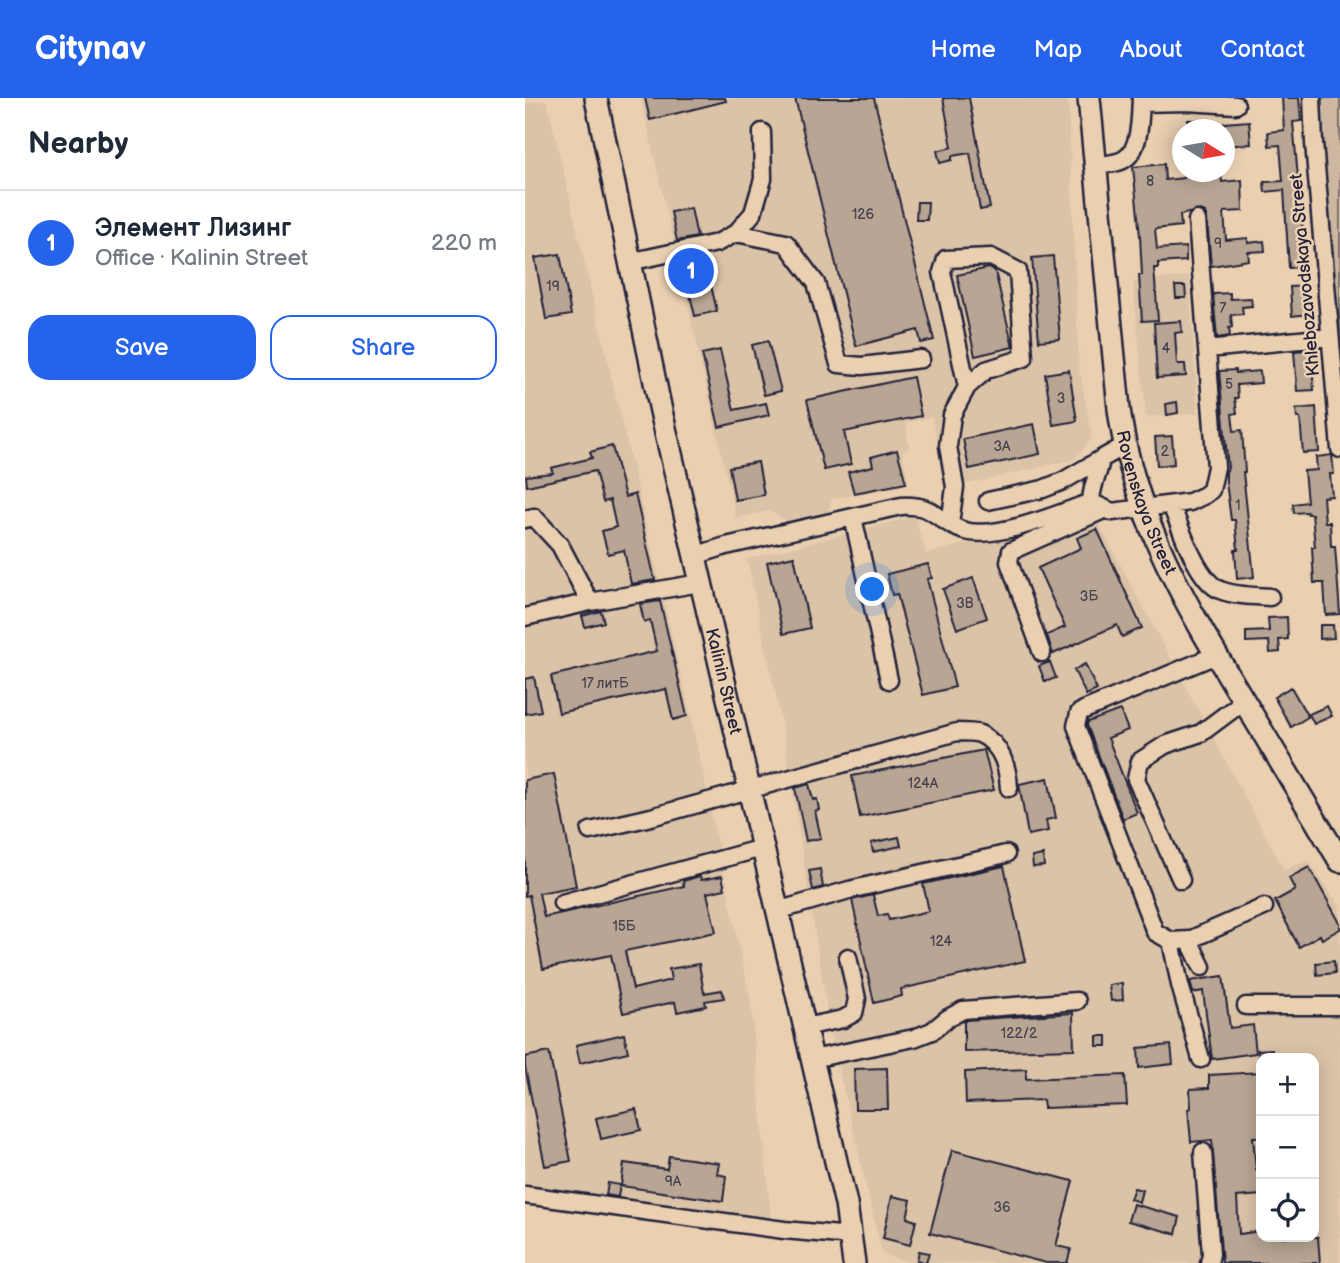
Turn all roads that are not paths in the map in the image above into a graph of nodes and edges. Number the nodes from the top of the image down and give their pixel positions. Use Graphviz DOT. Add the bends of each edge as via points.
graph roads {
  1 [pos="596,98"];
  2 [pos="1089,98"];
  3 [pos="1312,98"];
  4 [pos="1141,100"];
  5 [pos="1186,100"];
  6 [pos="1236,105"];
  7 [pos="762,132"];
  8 [pos="1096,166"];
  9 [pos="1197,220"];
  10 [pos="736,233"];
  11 [pos="629,262"];
  12 [pos="1330,337"];
  13 [pos="1207,349"];
  14 [pos="921,359"];
  15 [pos="967,387"];
  16 [pos="1337,400"];
  17 [pos="1124,446"];
  18 [pos="1340,449"];
  19 [pos="1101,459"];
  20 [pos="988,501"];
  21 [pos="1099,505"];
  22 [pos="1171,505"];
  23 [pos="1143,509"];
  24 [pos="853,517"];
  25 [pos="525,519"];
  26 [pos="950,524"];
  27 [pos="694,556"];
  28 [pos="700,583"];
  29 [pos="1270,597"];
  30 [pos="590,602"];
  31 [pos="525,617"];
  32 [pos="1042,653"];
  33 [pos="1216,655"];
  34 [pos="889,680"];
  35 [pos="1244,701"];
  36 [pos="1009,788"];
  37 [pos="748,789"];
  38 [pos="590,831"];
  39 [pos="762,848"];
  40 [pos="1006,854"];
  41 [pos="1340,861"];
  42 [pos="1181,880"];
  43 [pos="562,903"];
  44 [pos="1264,907"];
  45 [pos="777,911"];
  46 [pos="1189,940"];
  47 [pos="1171,941"];
  48 [pos="848,957"];
  49 [pos="1202,967"];
  50 [pos="1077,1002"];
  51 [pos="1246,1006"];
  52 [pos="1340,1006"];
  53 [pos="804,1027"];
  54 [pos="811,1059"];
  55 [pos="1201,1059"];
  56 [pos="1203,1152"];
  57 [pos="525,1195"];
  58 [pos="851,1236"];
  59 [pos="854,1263"];
  60 [pos="1209,1263"];
  1 -- 11 [label="main road, Kalinin Street"];
  2 -- 8 [label="main road, Rovenskaya Street"];
  3 -- 12 [label="street, Khlebozavodskaya Street"];
  4 -- 5 [label="street"];
  4 -- 8 [label="street" via="1130,155"];
  5 -- 6 [label="street"];
  7 -- 10 [label="street" via="764,179 753,213"];
  8 -- 17 [label="main road, Rovenskaya Street"];
  9 -- 13 [label="street"];
  10 -- 11 [label="street" via="717,243"];
  10 -- 14 [label="street" via="786,243 816,283 839,364"];
  11 -- 27 [label="main road, Kalinin Street"];
  12 -- 13 [label="street"];
  12 -- 16 [label="street, Khlebozavodskaya Street"];
  13 -- 22 [label="street" via="1214,483 1197,499"];
  15 -- 15 [label="street" via="986,370 1024,358 1018,271 991,257 946,259 941,272"];
  15 -- 26 [label="street" via="952,415 949,446 955,487"];
  16 -- 18 [label="street, Khlebozavodskaya Street"];
  17 -- 19 [label="street"];
  17 -- 23 [label="main road, Rovenskaya Street"];
  19 -- 20 [label="street" via="1043,489"];
  19 -- 21 [label="street" via="1091,490"];
  21 -- 23 [label="street" via="1112,512"];
  21 -- 26 [label="street" via="985,532 966,532"];
  21 -- 32 [label="street" via="1011,551 1009,562"];
  22 -- 23 [label="street"];
  22 -- 29 [label="street" via="1209,581 1221,590"];
  23 -- 33 [label="main road, Rovenskaya Street" via="1172,575"];
  24 -- 26 [label="street" via="918,505"];
  24 -- 27 [label="street"];
  24 -- 34 [label="street"];
  25 -- 30 [label="street" via="534,517 559,545"];
  27 -- 28 [label="main road, Kalinin Street"];
  28 -- 30 [label="street"];
  28 -- 37 [label="main road, Kalinin Street"];
  30 -- 31 [label="street"];
  33 -- 35 [label="main road, Rovenskaya Street"];
  33 -- 47 [label="street" via="1084,710 1076,718 1155,932"];
  35 -- 41 [label="main road, Rovenskaya Street"];
  35 -- 42 [label="street" via="1201,733 1165,745 1140,761 1136,779"];
  36 -- 37 [label="street" via="997,746 979,733 957,732"];
  37 -- 38 [label="street"];
  37 -- 39 [label="main road, Kalinin Street"];
  39 -- 43 [label="street"];
  39 -- 45 [label="main road, Kalinin Street"];
  40 -- 45 [label="street"];
  44 -- 46 [label="street"];
  45 -- 53 [label="main road, Kalinin Street"];
  46 -- 47 [label="street"];
  46 -- 49 [label="street"];
  47 -- 55 [label="street"];
  48 -- 53 [label="street" via="857,999 854,1013"];
  50 -- 54 [label="street" via="963,1010 914,1038"];
  51 -- 52 [label="street"];
  53 -- 54 [label="main road, Kalinin Street"];
  54 -- 58 [label="main road, Kalinin Street"];
  56 -- 60 [label="street"];
  57 -- 58 [label="street"];
  58 -- 59 [label="main road, Kalinin Street"];
}
